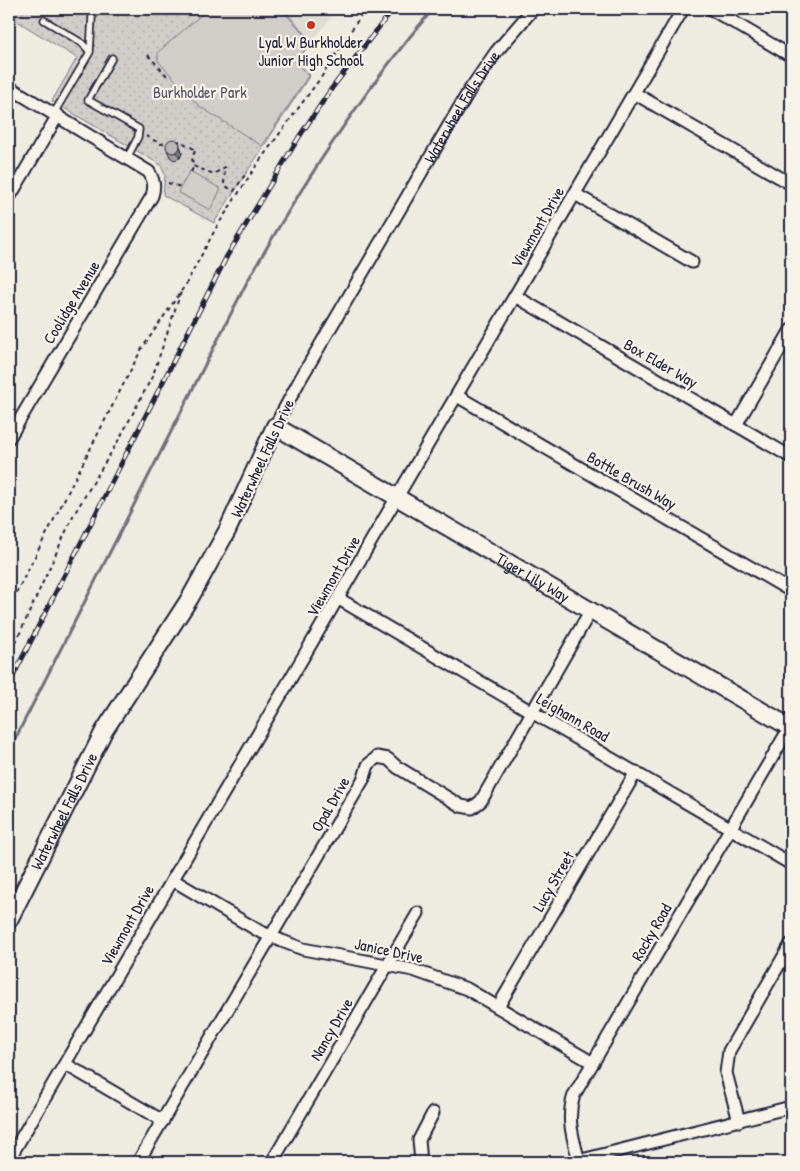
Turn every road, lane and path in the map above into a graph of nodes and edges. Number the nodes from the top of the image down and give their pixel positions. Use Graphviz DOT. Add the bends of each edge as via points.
graph roads {
  1 [pos="98,9"];
  2 [pos="365,9"];
  3 [pos="533,9"];
  4 [pos="684,9"];
  5 [pos="711,9"];
  6 [pos="44,20"];
  7 [pos="90,52"];
  8 [pos="148,55"];
  9 [pos="791,56"];
  10 [pos="112,58"];
  11 [pos="168,77"];
  12 [pos="9,87"];
  13 [pos="634,92"];
  14 [pos="56,114"];
  15 [pos="139,133"];
  16 [pos="127,158"];
  17 [pos="194,166"];
  18 [pos="191,172"];
  19 [pos="248,179"];
  20 [pos="168,183"];
  21 [pos="791,184"];
  22 [pos="181,187"];
  23 [pos="575,194"];
  24 [pos="9,198"];
  25 [pos="692,262"];
  26 [pos="182,291"];
  27 [pos="515,296"];
  28 [pos="791,330"];
  29 [pos="457,396"];
  30 [pos="736,425"];
  31 [pos="275,426"];
  32 [pos="9,438"];
  33 [pos="791,457"];
  34 [pos="398,497"];
  35 [pos="791,592"];
  36 [pos="339,599"];
  37 [pos="9,607"];
  38 [pos="591,610"];
  39 [pos="9,658"];
  40 [pos="532,711"];
  41 [pos="791,727"];
  42 [pos="636,772"];
  43 [pos="731,829"];
  44 [pos="791,864"];
  45 [pos="173,880"];
  46 [pos="418,913"];
  47 [pos="9,920"];
  48 [pos="270,937"];
  49 [pos="791,944"];
  50 [pos="387,966"];
  51 [pos="498,1007"];
  52 [pos="593,1063"];
  53 [pos="65,1064"];
  54 [pos="791,1107"];
  55 [pos="433,1113"];
  56 [pos="163,1120"];
  57 [pos="739,1121"];
  58 [pos="9,1160"];
  59 [pos="138,1162"];
  60 [pos="272,1162"];
  61 [pos="421,1162"];
  62 [pos="576,1162"];
  1 -- 7 [label="lane" via="92,18"];
  2 -- 19 [label="path" via="322,76"];
  3 -- 31 [label="street, Waterwheel Falls Drive" via="496,52 464,98"];
  4 -- 13 [label="street, Viewmont Drive"];
  5 -- 9 [label="street"];
  6 -- 7 [label="lane" via="82,43"];
  7 -- 14 [label="lane"];
  8 -- 11 [label="path"];
  10 -- 15 [label="lane" via="88,100 134,126"];
  12 -- 14 [label="street"];
  13 -- 21 [label="street"];
  13 -- 23 [label="street, Viewmont Drive"];
  14 -- 16 [label="street"];
  14 -- 24 [label="street"];
  15 -- 16 [label="lane"];
  15 -- 17 [label="path" via="161,144 180,141 196,150 191,161"];
  16 -- 32 [label="street, Coolidge Avenue" via="149,172 154,180 152,196"];
  17 -- 18 [label="path"];
  17 -- 19 [label="path" via="214,174 225,168 224,185 234,191 244,176"];
  19 -- 26 [label="path" via="216,228"];
  20 -- 22 [label="path"];
  23 -- 25 [label="street"];
  23 -- 27 [label="street, Viewmont Drive"];
  26 -- 37 [label="path" via="141,350"];
  26 -- 39 [label="path" via="153,375 73,516"];
  27 -- 29 [label="street, Viewmont Drive"];
  27 -- 30 [label="street, Box Elder Way"];
  28 -- 30 [label="street"];
  29 -- 34 [label="street, Viewmont Drive"];
  29 -- 35 [label="street, Bottle Brush Way"];
  30 -- 33 [label="street, Box Elder Way"];
  31 -- 34 [label="street, Tiger Lily Way"];
  31 -- 47 [label="street, Waterwheel Falls Drive" via="227,531 190,598 104,731"];
  34 -- 36 [label="street, Viewmont Drive"];
  34 -- 38 [label="street, Tiger Lily Way"];
  36 -- 40 [label="street, Leighann Road"];
  36 -- 45 [label="street, Viewmont Drive"];
  38 -- 40 [label="street, Opal Drive"];
  38 -- 41 [label="street, Tiger Lily Way"];
  40 -- 42 [label="street, Leighann Road"];
  40 -- 48 [label="street, Opal Drive" via="481,801 472,808 461,806 388,759 377,757 368,765 364,778"];
  41 -- 43 [label="street, Rocky Road"];
  42 -- 43 [label="street, Leighann Road"];
  42 -- 51 [label="street, Lucy Street"];
  43 -- 44 [label="street, Leighann Road"];
  43 -- 52 [label="street, Rocky Road"];
  45 -- 48 [label="street, Janice Drive"];
  45 -- 53 [label="street, Viewmont Drive"];
  46 -- 50 [label="street, Nancy Drive"];
  48 -- 50 [label="street, Janice Drive" via="303,949"];
  48 -- 56 [label="street, Opal Drive"];
  49 -- 57 [label="street" via="729,1051 726,1073"];
  50 -- 51 [label="street, Janice Drive" via="413,970 450,982"];
  50 -- 60 [label="street, Nancy Drive"];
  51 -- 52 [label="street, Janice Drive"];
  52 -- 62 [label="street, Rocky Road" via="570,1109"];
  53 -- 56 [label="street"];
  53 -- 58 [label="street, Viewmont Drive"];
  54 -- 57 [label="street"];
  55 -- 61 [label="street" via="419,1140"];
  56 -- 59 [label="street, Opal Drive"];
  57 -- 62 [label="street"];
}
